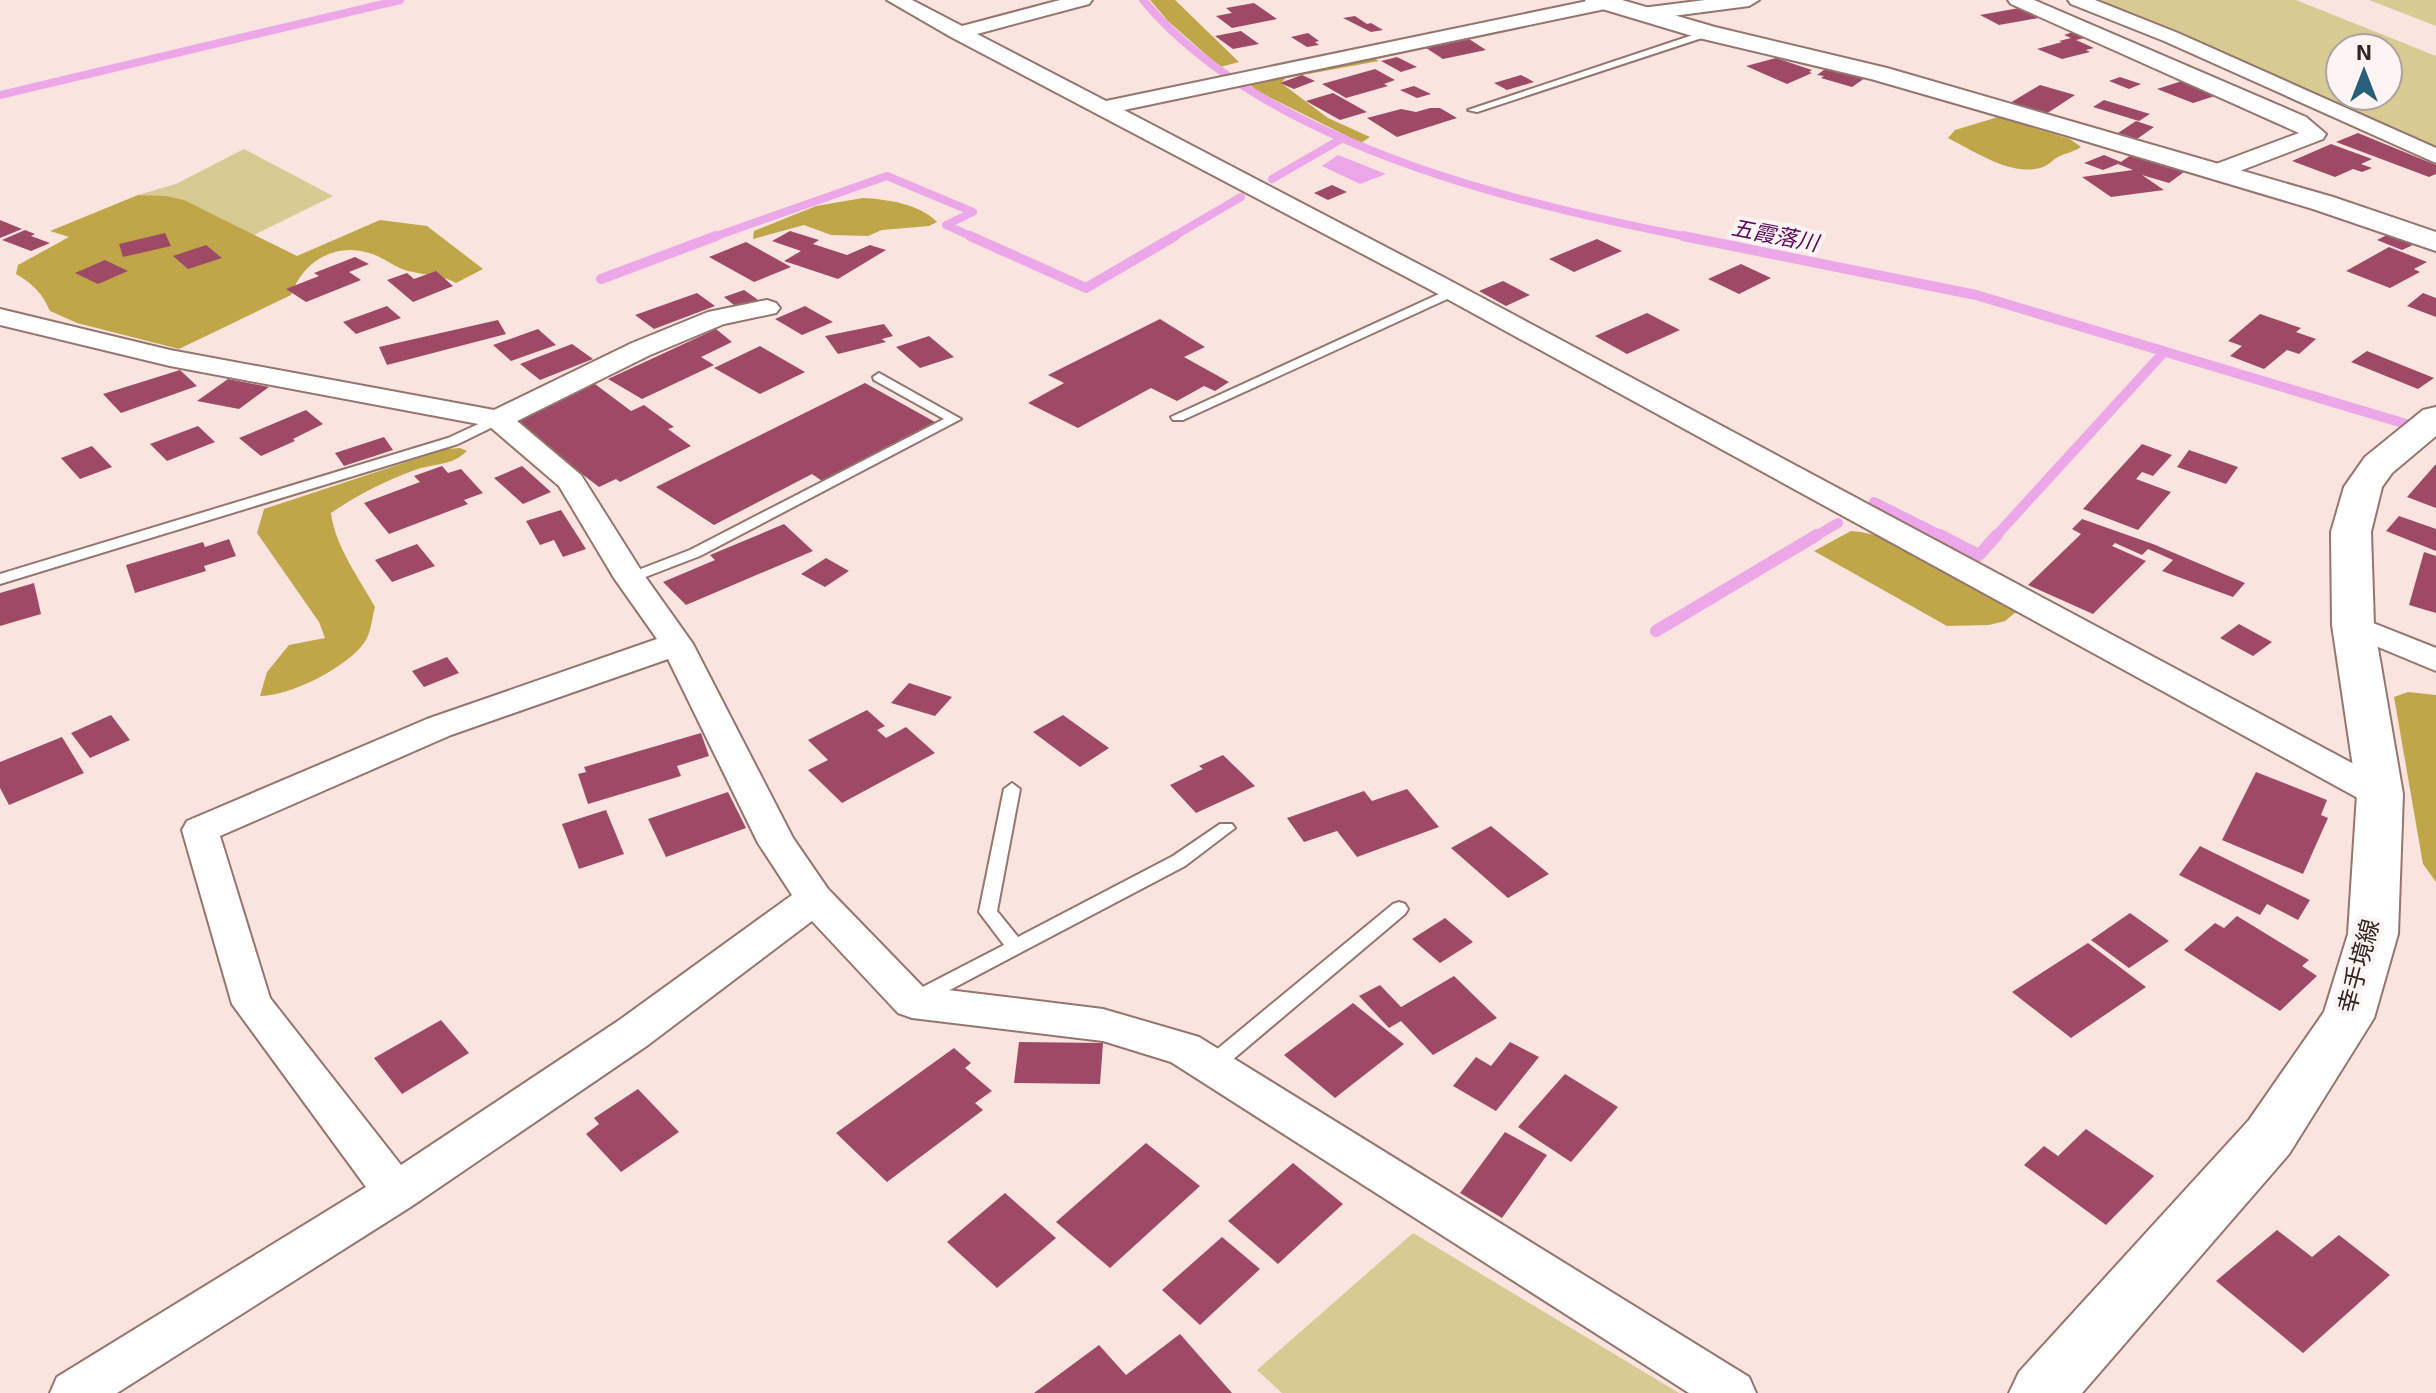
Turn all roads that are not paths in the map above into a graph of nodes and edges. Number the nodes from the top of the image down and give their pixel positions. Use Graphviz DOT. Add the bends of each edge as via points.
graph roads {
  1 [pos="897,0"];
  2 [pos="1082,0"];
  3 [pos="1749,0"];
  4 [pos="2018,0"];
  5 [pos="2078,0"];
  6 [pos="1601,2"];
  7 [pos="1642,14"];
  8 [pos="958,33"];
  9 [pos="1708,33"];
  10 [pos="1105,108"];
  11 [pos="1473,110"];
  12 [pos="2436,156"];
  13 [pos="2216,172"];
  14 [pos="2436,242"];
  15 [pos="1452,292"];
  16 [pos="767,308"];
  17 [pos="0,317"];
  18 [pos="879,377"];
  19 [pos="1178,417"];
  20 [pos="498,419"];
  21 [pos="2426,425"];
  22 [pos="630,578"];
  23 [pos="0,579"];
  24 [pos="2353,625"];
  25 [pos="677,644"];
  26 [pos="2436,660"];
  27 [pos="1012,789"];
  28 [pos="2380,794"];
  29 [pos="1226,828"];
  30 [pos="814,899"];
  31 [pos="1399,909"];
  32 [pos="1016,947"];
  33 [pos="912,1002"];
  34 [pos="1211,1066"];
  35 [pos="396,1192"];
  36 [pos="74,1393"];
  37 [pos="1732,1393"];
  38 [pos="2041,1393"];
  1 -- 8 [label="street"];
  2 -- 8 [label="street"];
  3 -- 7 [label="street"];
  4 -- 13 [label="street" via="2285,116 2315,134"];
  5 -- 12 [label="street"];
  6 -- 7 [label="street"];
  6 -- 10 [label="street"];
  7 -- 9 [label="street"];
  8 -- 10 [label="street"];
  9 -- 11 [label="lane"];
  9 -- 13 [label="street" via="1878,73"];
  10 -- 15 [label="street"];
  13 -- 14 [label="street"];
  15 -- 19 [label="lane"];
  15 -- 28 [label="street"];
  16 -- 20 [label="street" via="717,317"];
  17 -- 20 [label="street" via="170,358"];
  18 -- 22 [label="lane" via="954,419 695,553"];
  20 -- 22 [label="street" via="571,481"];
  20 -- 23 [label="lane" via="439,446"];
  21 -- 24 [label="main road, 幸手境線" via="2378,465 2363,487 2351,532"];
  22 -- 25 [label="street"];
  24 -- 26 [label="street"];
  24 -- 28 [label="main road, 幸手境線"];
  25 -- 30 [label="street" via="777,843"];
  25 -- 35 [label="street" via="439,727 200,830 252,1004"];
  27 -- 32 [label="lane" via="988,912"];
  28 -- 38 [label="main road, 幸手境線" via="2373,934 2348,1018 2269,1137"];
  29 -- 32 [label="lane" via="1179,861"];
  30 -- 33 [label="street"];
  30 -- 35 [label="street" via="633,1033"];
  31 -- 34 [label="lane"];
  32 -- 33 [label="lane"];
  33 -- 34 [label="street" via="1103,1025 1184,1049"];
  34 -- 37 [label="street"];
  35 -- 36 [label="street"];
}
